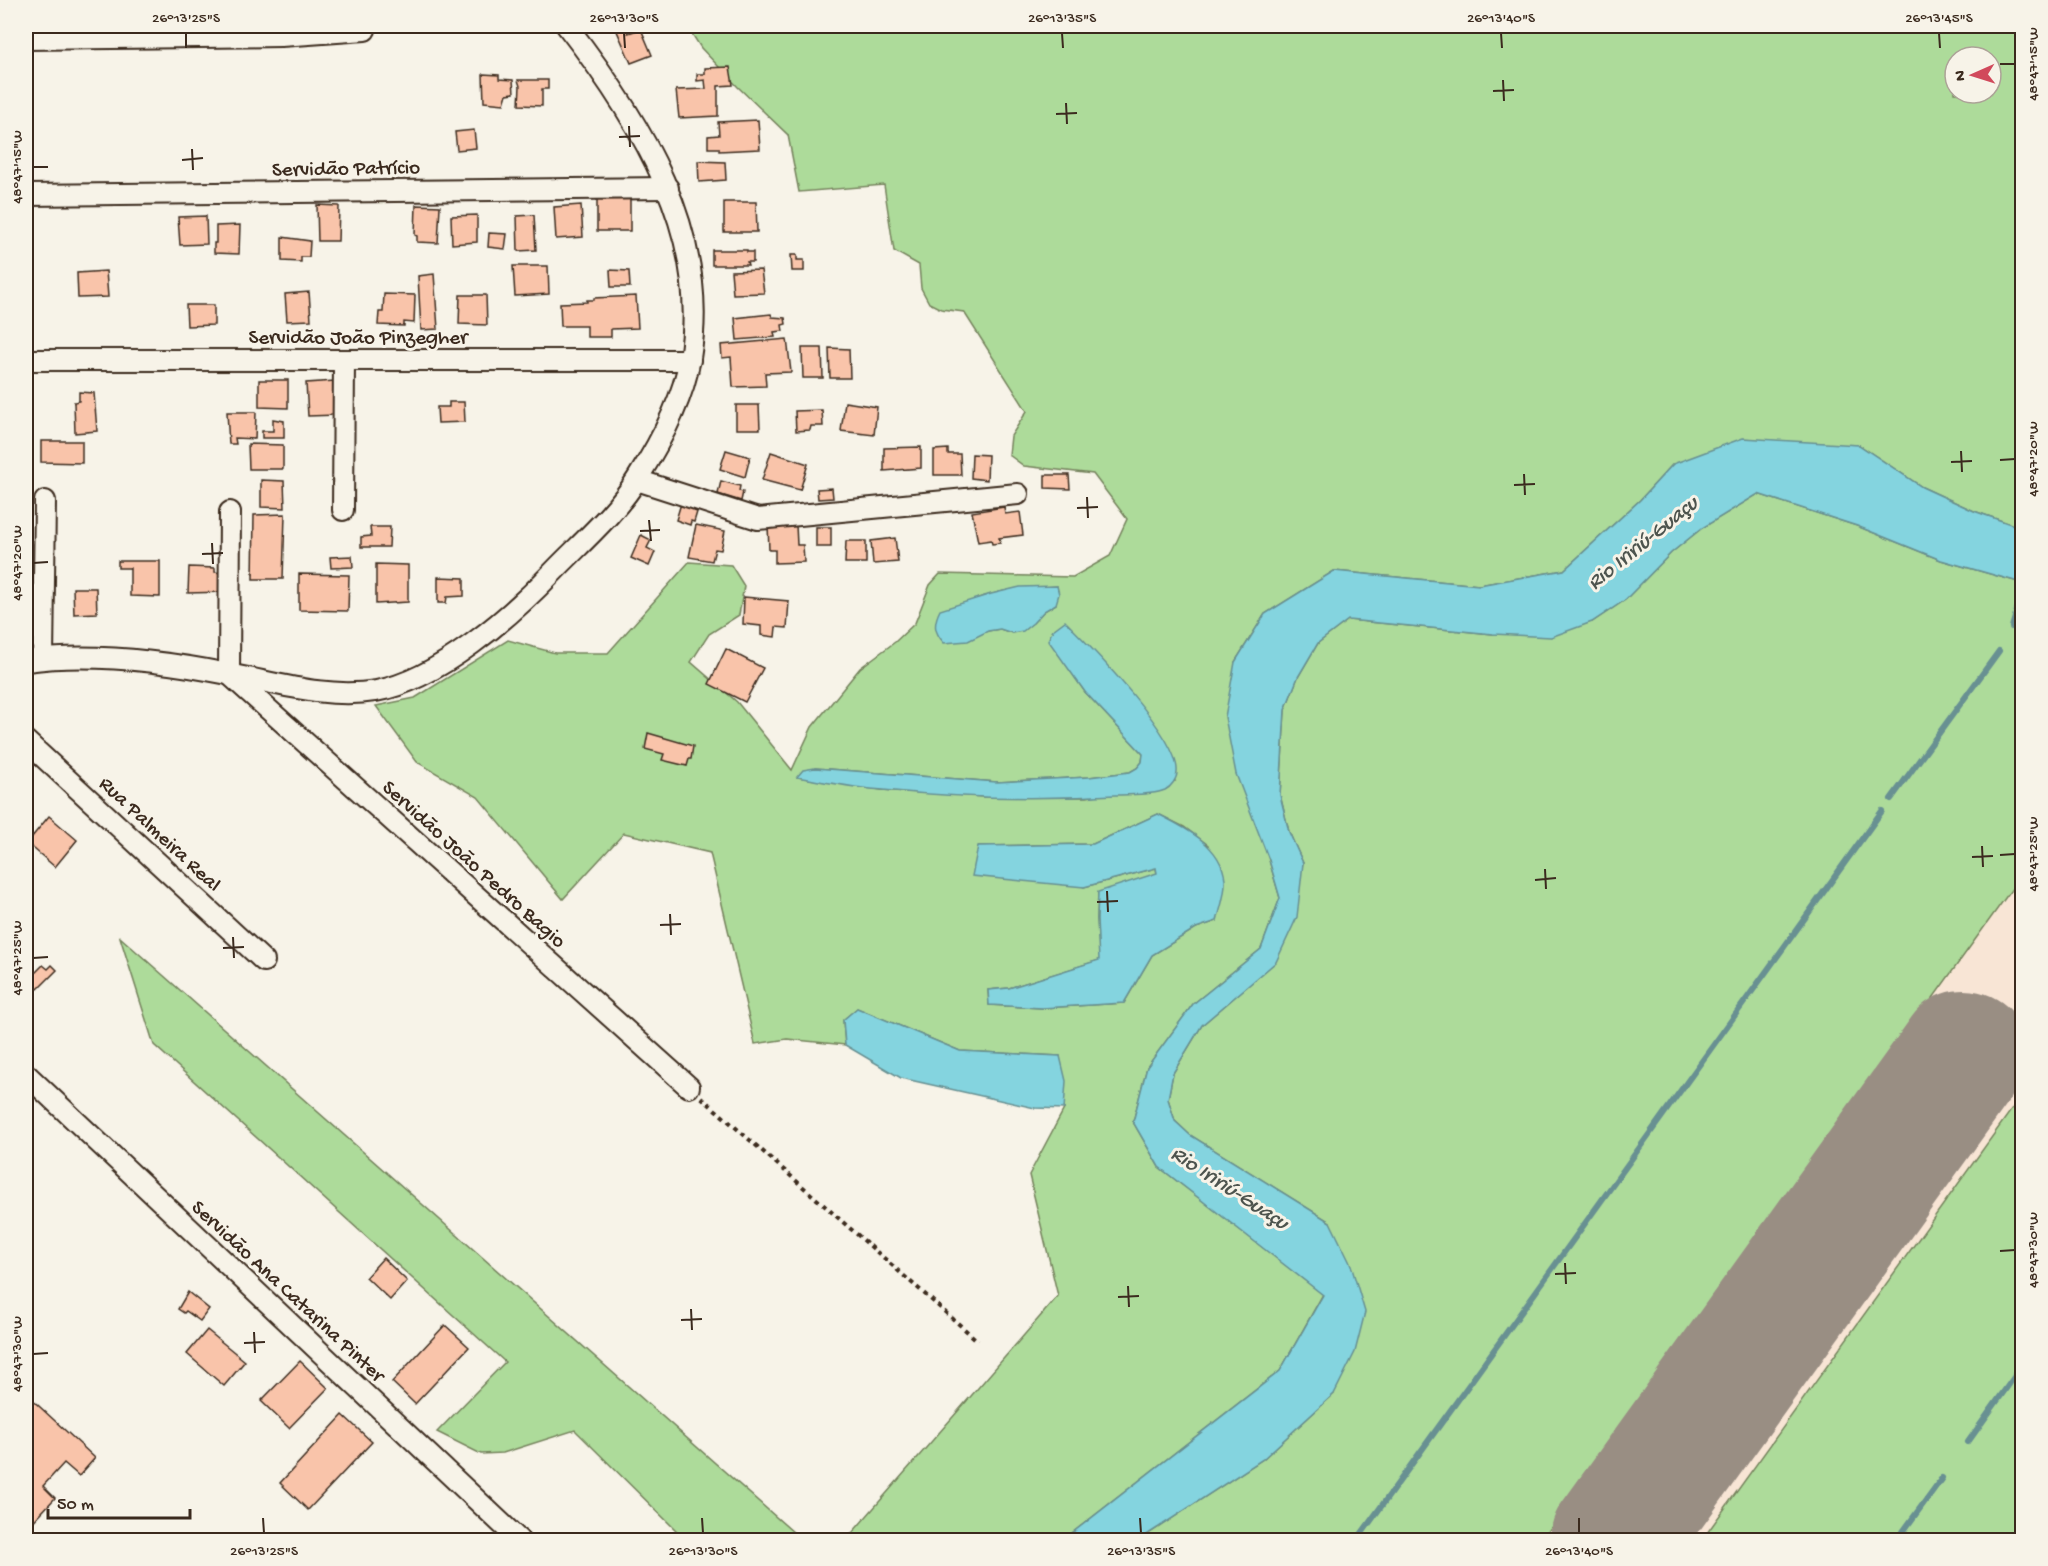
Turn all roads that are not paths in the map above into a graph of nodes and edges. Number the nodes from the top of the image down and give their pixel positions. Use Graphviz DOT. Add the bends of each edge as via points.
graph roads {
  1 [pos="567,26"];
  2 [pos="304,30"];
  3 [pos="365,30"];
  4 [pos="26,39"];
  5 [pos="668,188"];
  6 [pos="26,195"];
  7 [pos="26,360"];
  8 [pos="344,360"];
  9 [pos="690,360"];
  10 [pos="637,480"];
  11 [pos="1018,494"];
  12 [pos="45,501"];
  13 [pos="343,510"];
  14 [pos="230,512"];
  15 [pos="34,660"];
  16 [pos="229,674"];
  17 [pos="26,741"];
  18 [pos="264,961"];
  19 [pos="26,1074"];
  20 [pos="689,1087"];
  21 [pos="519,1540"];
  1 -- 5 [label="street" via="636,125"];
  2 -- 3 [label="street"];
  2 -- 4 [label="street" via="281,36"];
  5 -- 6 [label="street, Servidão Patrício"];
  5 -- 9 [label="street" via="683,231 692,277 694,321"];
  7 -- 8 [label="street, Servidão João Pinzegher"];
  8 -- 9 [label="street, Servidão João Pinzegher"];
  8 -- 13 [label="street"];
  9 -- 10 [label="street" via="662,436"];
  10 -- 11 [label="street" via="758,519"];
  10 -- 16 [label="street" via="530,596 486,634 411,679 379,690 347,694"];
  12 -- 15 [label="street"];
  14 -- 16 [label="street"];
  15 -- 16 [label="street" via="169,663"];
  16 -- 20 [label="street, Servidão João Pedro Bagio"];
  17 -- 18 [label="street, Rua Palmeira Real"];
  19 -- 21 [label="street, Servidão Ana Catarina Pinter"];
}
